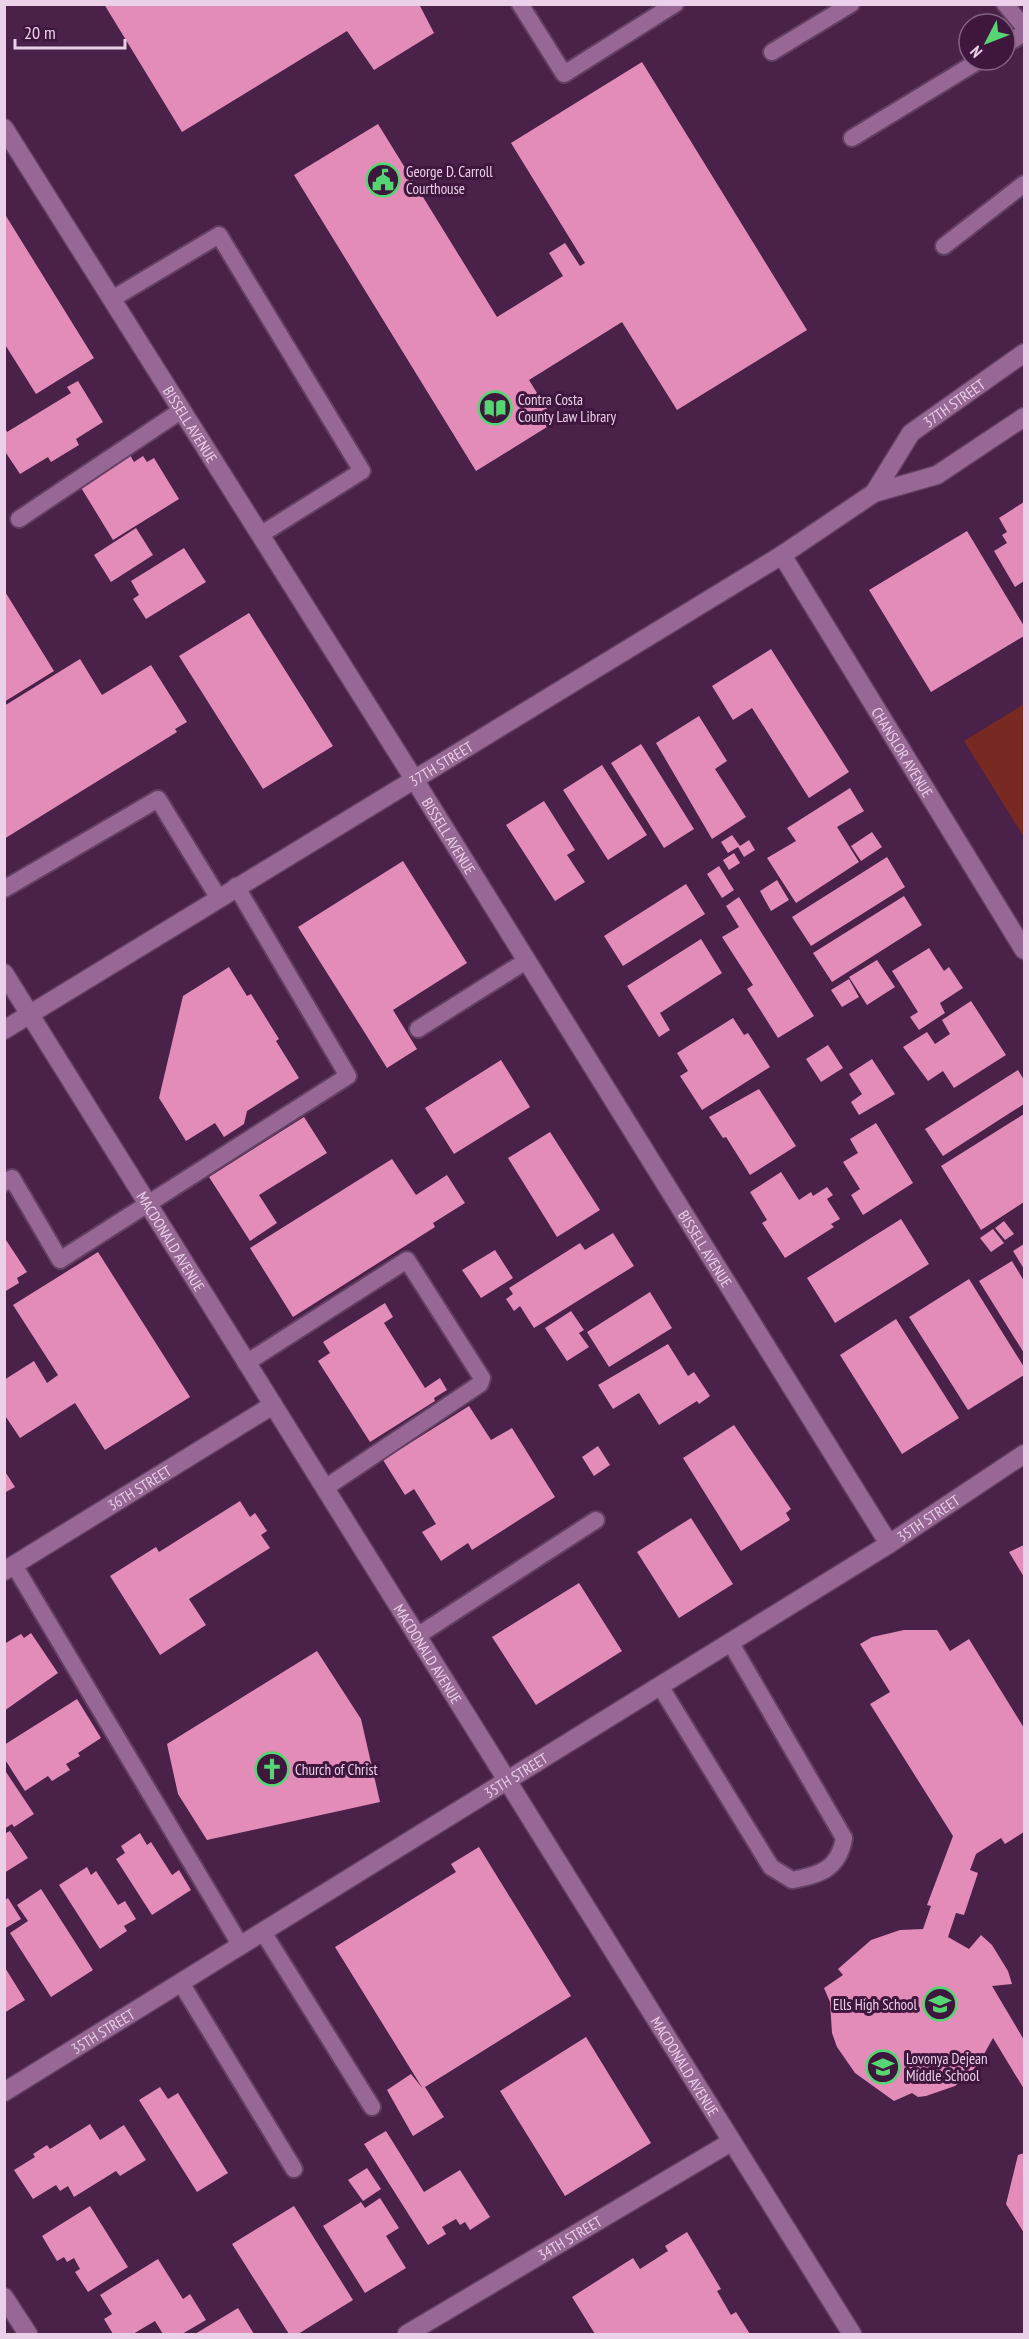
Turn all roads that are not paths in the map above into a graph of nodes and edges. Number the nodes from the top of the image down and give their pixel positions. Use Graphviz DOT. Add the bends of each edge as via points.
graph roads {
  1 [pos="520,4"];
  2 [pos="675,4"];
  3 [pos="851,4"];
  4 [pos="1005,4"];
  5 [pos="1024,27"];
  6 [pos="772,52"];
  7 [pos="960,72"];
  8 [pos="4,129"];
  9 [pos="852,138"];
  10 [pos="1024,184"];
  11 [pos="944,246"];
  12 [pos="112,299"];
  13 [pos="1024,353"];
  14 [pos="182,410"];
  15 [pos="1024,417"];
  16 [pos="874,493"];
  17 [pos="19,519"];
  18 [pos="260,535"];
  19 [pos="782,555"];
  20 [pos="414,779"];
  21 [pos="236,886"];
  22 [pos="4,889"];
  23 [pos="218,897"];
  24 [pos="1024,950"];
  25 [pos="526,961"];
  26 [pos="4,974"];
  27 [pos="29,1015"];
  28 [pos="417,1029"];
  29 [pos="4,1030"];
  30 [pos="4,1183"];
  31 [pos="148,1206"];
  32 [pos="246,1363"];
  33 [pos="273,1405"];
  34 [pos="1024,1454"];
  35 [pos="325,1488"];
  36 [pos="596,1520"];
  37 [pos="889,1544"];
  38 [pos="9,1568"];
  39 [pos="417,1636"];
  40 [pos="730,1642"];
  41 [pos="660,1686"];
  42 [pos="508,1781"];
  43 [pos="263,1932"];
  44 [pos="241,1946"];
  45 [pos="181,1983"];
  46 [pos="4,2092"];
  47 [pos="372,2107"];
  48 [pos="731,2142"];
  49 [pos="294,2169"];
  50 [pos="4,2297"];
  51 [pos="28,2334"];
  52 [pos="407,2334"];
  53 [pos="852,2334"];
  1 -- 2 [label="lane" via="564,74"];
  3 -- 6 [label="lane"];
  4 -- 5 [label="lane"];
  7 -- 9 [label="lane"];
  8 -- 12 [label="street, BISSELL AVENUE"];
  10 -- 11 [label="lane"];
  12 -- 14 [label="street, BISSELL AVENUE"];
  12 -- 18 [label="lane" via="219,235 362,471"];
  13 -- 16 [label="street, 37TH STREET" via="911,433"];
  14 -- 17 [label="lane"];
  14 -- 18 [label="street, BISSELL AVENUE"];
  15 -- 16 [label="street, 37TH STREET" via="937,476"];
  16 -- 19 [label="street, 37TH STREET"];
  18 -- 20 [label="street, BISSELL AVENUE"];
  19 -- 20 [label="street, 37TH STREET"];
  19 -- 24 [label="street, CHANSLOR AVENUE"];
  20 -- 21 [label="street, 37TH STREET"];
  20 -- 25 [label="street, BISSELL AVENUE"];
  21 -- 23 [label="street, 37TH STREET"];
  21 -- 31 [label="lane" via="348,1076"];
  22 -- 23 [label="lane" via="158,799"];
  23 -- 27 [label="street, 37TH STREET"];
  25 -- 28 [label="lane"];
  25 -- 37 [label="street, BISSELL AVENUE"];
  26 -- 27 [label="street, MACDONALD AVENUE"];
  27 -- 29 [label="street, 37TH STREET"];
  27 -- 31 [label="street, MACDONALD AVENUE"];
  30 -- 31 [label="lane" via="12,1178 60,1260"];
  31 -- 32 [label="street, MACDONALD AVENUE"];
  32 -- 33 [label="street, MACDONALD AVENUE"];
  32 -- 35 [label="lane" via="406,1260 482,1378 480,1384"];
  33 -- 35 [label="street, MACDONALD AVENUE"];
  33 -- 38 [label="street, 36TH STREET"];
  34 -- 37 [label="street, 35TH STREET"];
  35 -- 39 [label="street, MACDONALD AVENUE"];
  36 -- 39 [label="lane"];
  37 -- 40 [label="street, 35TH STREET"];
  38 -- 44 [label="lane"];
  39 -- 42 [label="street, MACDONALD AVENUE"];
  40 -- 41 [label="street, 35TH STREET"];
  40 -- 41 [label="lane" via="844,1838 842,1854 830,1867 813,1876 792,1880 771,1867"];
  41 -- 42 [label="street, 35TH STREET"];
  42 -- 43 [label="street, 35TH STREET"];
  42 -- 48 [label="street, MACDONALD AVENUE"];
  43 -- 44 [label="street, 35TH STREET"];
  43 -- 47 [label="lane"];
  44 -- 45 [label="street, 35TH STREET"];
  45 -- 46 [label="street, 35TH STREET"];
  45 -- 49 [label="lane"];
  48 -- 52 [label="street, 34TH STREET"];
  48 -- 53 [label="street, MACDONALD AVENUE"];
  50 -- 51 [label="street"];
}
